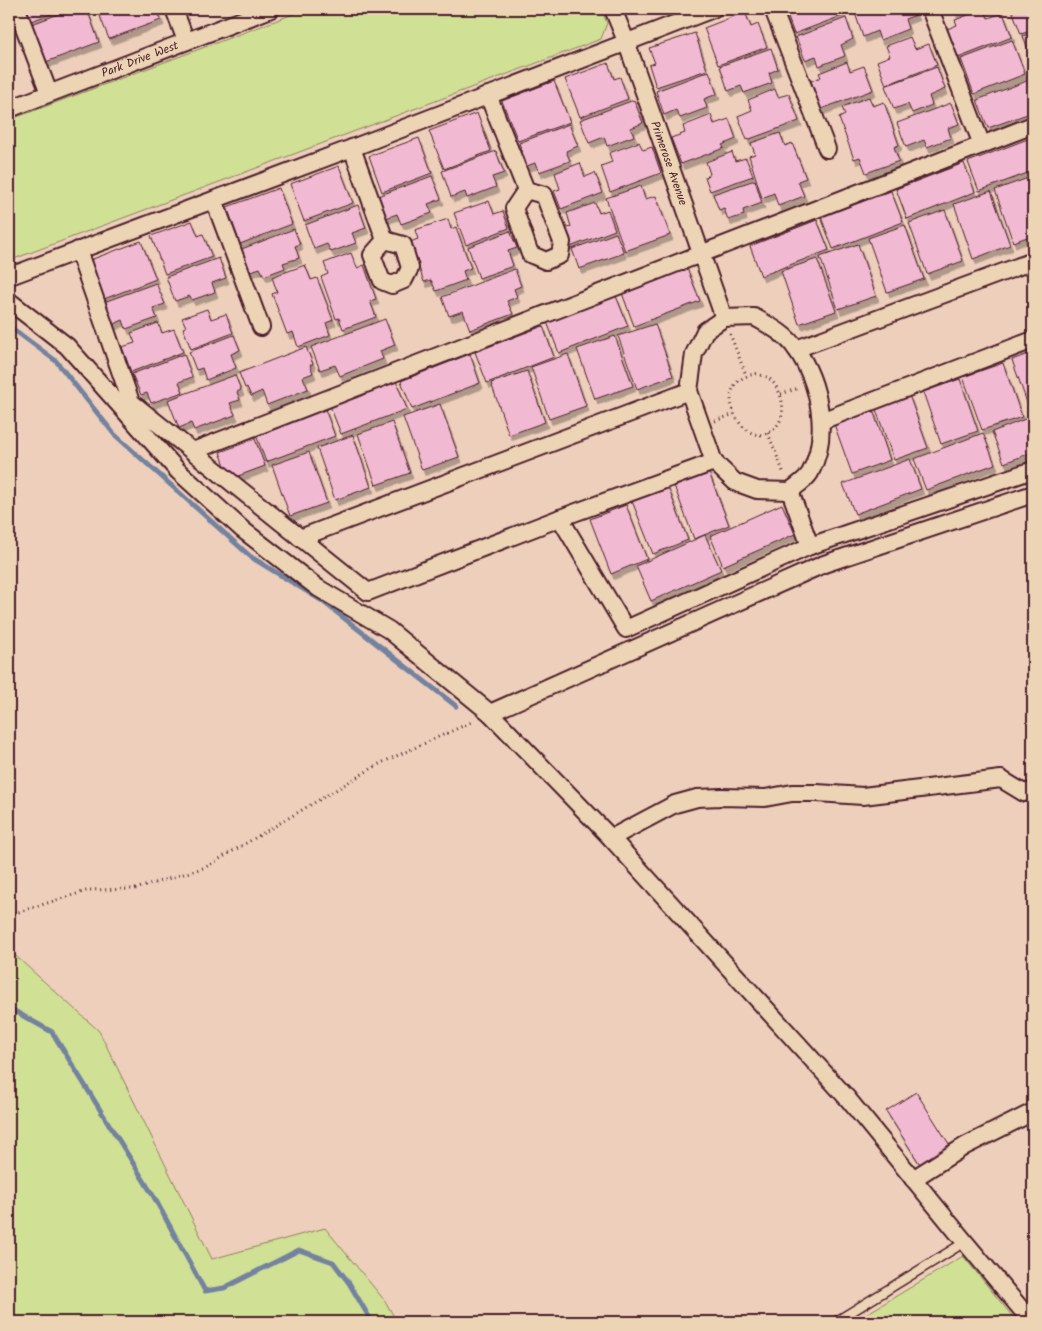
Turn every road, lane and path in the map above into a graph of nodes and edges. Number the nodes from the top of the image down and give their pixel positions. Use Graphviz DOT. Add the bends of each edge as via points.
graph roads {
  1 [pos="16,9"];
  2 [pos="174,9"];
  3 [pos="271,9"];
  4 [pos="614,9"];
  5 [pos="713,9"];
  6 [pos="773,9"];
  7 [pos="930,9"];
  8 [pos="186,41"];
  9 [pos="626,41"];
  10 [pos="48,93"];
  11 [pos="488,95"];
  12 [pos="9,108"];
  13 [pos="1033,125"];
  14 [pos="982,145"];
  15 [pos="352,148"];
  16 [pos="827,150"];
  17 [pos="526,190"];
  18 [pos="214,200"];
  19 [pos="385,240"];
  20 [pos="78,250"];
  21 [pos="702,253"];
  22 [pos="1033,261"];
  23 [pos="9,269"];
  24 [pos="9,301"];
  25 [pos="724,318"];
  26 [pos="261,327"];
  27 [pos="1033,340"];
  28 [pos="796,349"];
  29 [pos="746,375"];
  30 [pos="689,391"];
  31 [pos="734,414"];
  32 [pos="821,421"];
  33 [pos="707,424"];
  34 [pos="768,433"];
  35 [pos="193,451"];
  36 [pos="714,462"];
  37 [pos="1033,470"];
  38 [pos="790,491"];
  39 [pos="1033,494"];
  40 [pos="560,518"];
  41 [pos="300,538"];
  42 [pos="810,546"];
  43 [pos="490,713"];
  44 [pos="1033,790"];
  45 [pos="611,838"];
  46 [pos="9,915"];
  47 [pos="1033,1112"];
  48 [pos="913,1178"];
  49 [pos="965,1242"];
  50 [pos="835,1322"];
  51 [pos="1032,1322"];
  1 -- 10 [label="street"];
  2 -- 8 [label="street"];
  3 -- 8 [label="street, Park Drive West"];
  4 -- 9 [label="street, Primerose Avenue"];
  5 -- 9 [label="street"];
  6 -- 16 [label="street"];
  7 -- 14 [label="street"];
  8 -- 10 [label="street, Park Drive West"];
  9 -- 11 [label="street"];
  9 -- 21 [label="street, Primerose Avenue"];
  10 -- 12 [label="street, Park Drive West"];
  11 -- 15 [label="street"];
  11 -- 17 [label="street"];
  13 -- 14 [label="street"];
  14 -- 21 [label="street"];
  15 -- 18 [label="street"];
  15 -- 19 [label="street"];
  18 -- 20 [label="street"];
  18 -- 26 [label="street"];
  20 -- 23 [label="street" via="13,275"];
  20 -- 35 [label="street" via="131,402"];
  21 -- 25 [label="street, Primerose Avenue"];
  21 -- 35 [label="street"];
  22 -- 28 [label="street"];
  24 -- 43 [label="street" via="67,346 178,470 243,530 318,588 389,630"];
  25 -- 28 [label="street" via="754,317 779,331"];
  25 -- 29 [label="path"];
  25 -- 30 [label="street" via="705,331 694,354"];
  27 -- 32 [label="street"];
  28 -- 32 [label="street" via="818,398"];
  29 -- 31 [label="path" via="732,392"];
  29 -- 34 [label="path" via="767,377 781,394 781,419"];
  30 -- 36 [label="street"];
  30 -- 41 [label="street"];
  31 -- 33 [label="path"];
  31 -- 34 [label="path" via="748,431"];
  32 -- 38 [label="street" via="820,448 810,475"];
  34 -- 38 [label="path"];
  35 -- 41 [label="street"];
  36 -- 38 [label="street" via="735,482 756,490"];
  36 -- 40 [label="street"];
  37 -- 42 [label="street"];
  38 -- 42 [label="street"];
  39 -- 43 [label="street" via="824,564"];
  40 -- 41 [label="street" via="368,592"];
  40 -- 42 [label="street" via="626,629"];
  43 -- 45 [label="street"];
  43 -- 46 [label="path" via="381,763 206,867 135,889 89,890"];
  44 -- 45 [label="street" via="1024,793 1001,779 864,796 792,793 765,798 697,798 675,804"];
  45 -- 48 [label="street" via="848,1099"];
  47 -- 48 [label="street" via="965,1146"];
  48 -- 49 [label="street"];
  49 -- 50 [label="lane"];
  49 -- 51 [label="street"];
}
